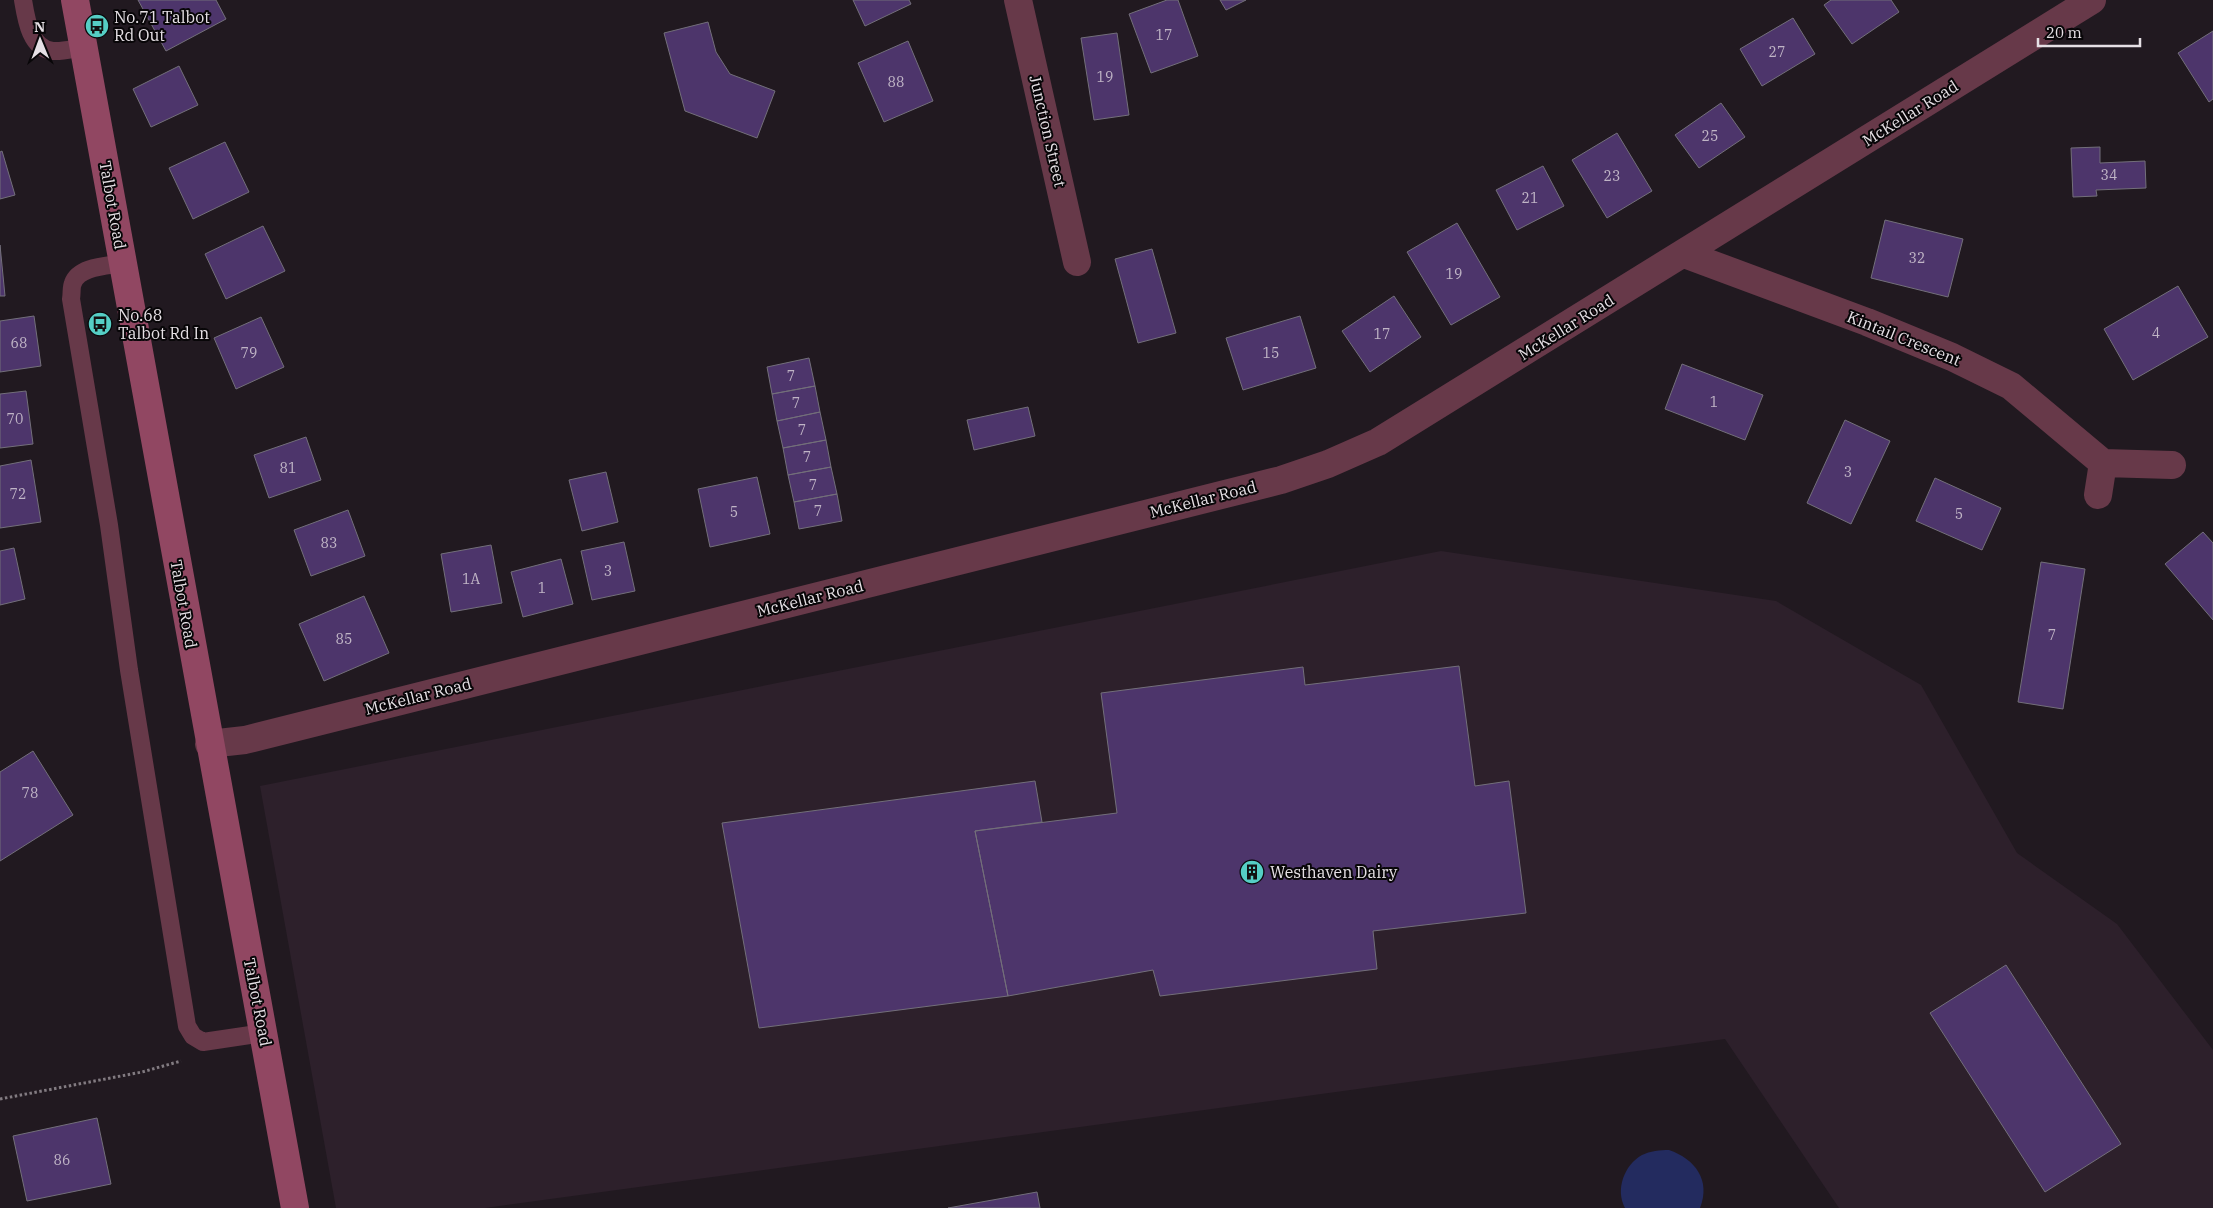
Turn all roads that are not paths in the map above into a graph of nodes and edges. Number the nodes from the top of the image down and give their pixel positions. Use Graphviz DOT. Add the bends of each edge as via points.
graph roads {
  1 [pos="23,0"];
  2 [pos="75,0"];
  3 [pos="1018,0"];
  4 [pos="2092,0"];
  5 [pos="85,47"];
  6 [pos="1684,254"];
  7 [pos="1077,262"];
  8 [pos="123,263"];
  9 [pos="2102,463"];
  10 [pos="2172,465"];
  11 [pos="2098,495"];
  12 [pos="210,744"];
  13 [pos="264,1032"];
  14 [pos="295,1208"];
  1 -- 5 [label="lane" via="32,35 43,47 53,52"];
  2 -- 5 [label="main road, Talbot Road"];
  3 -- 7 [label="street, Junction Street"];
  4 -- 6 [label="street, McKellar Road"];
  5 -- 8 [label="main road, Talbot Road"];
  6 -- 9 [label="street, Kintail Crescent" via="1867,322 1952,357 2011,386"];
  6 -- 12 [label="street, McKellar Road" via="1378,442 1281,480 245,740"];
  8 -- 12 [label="main road, Talbot Road"];
  8 -- 13 [label="lane" via="79,274 73,283 71,299 187,1026 193,1036 204,1042"];
  9 -- 10 [label="street"];
  9 -- 11 [label="street"];
  12 -- 13 [label="main road, Talbot Road"];
  13 -- 14 [label="main road, Talbot Road"];
}
